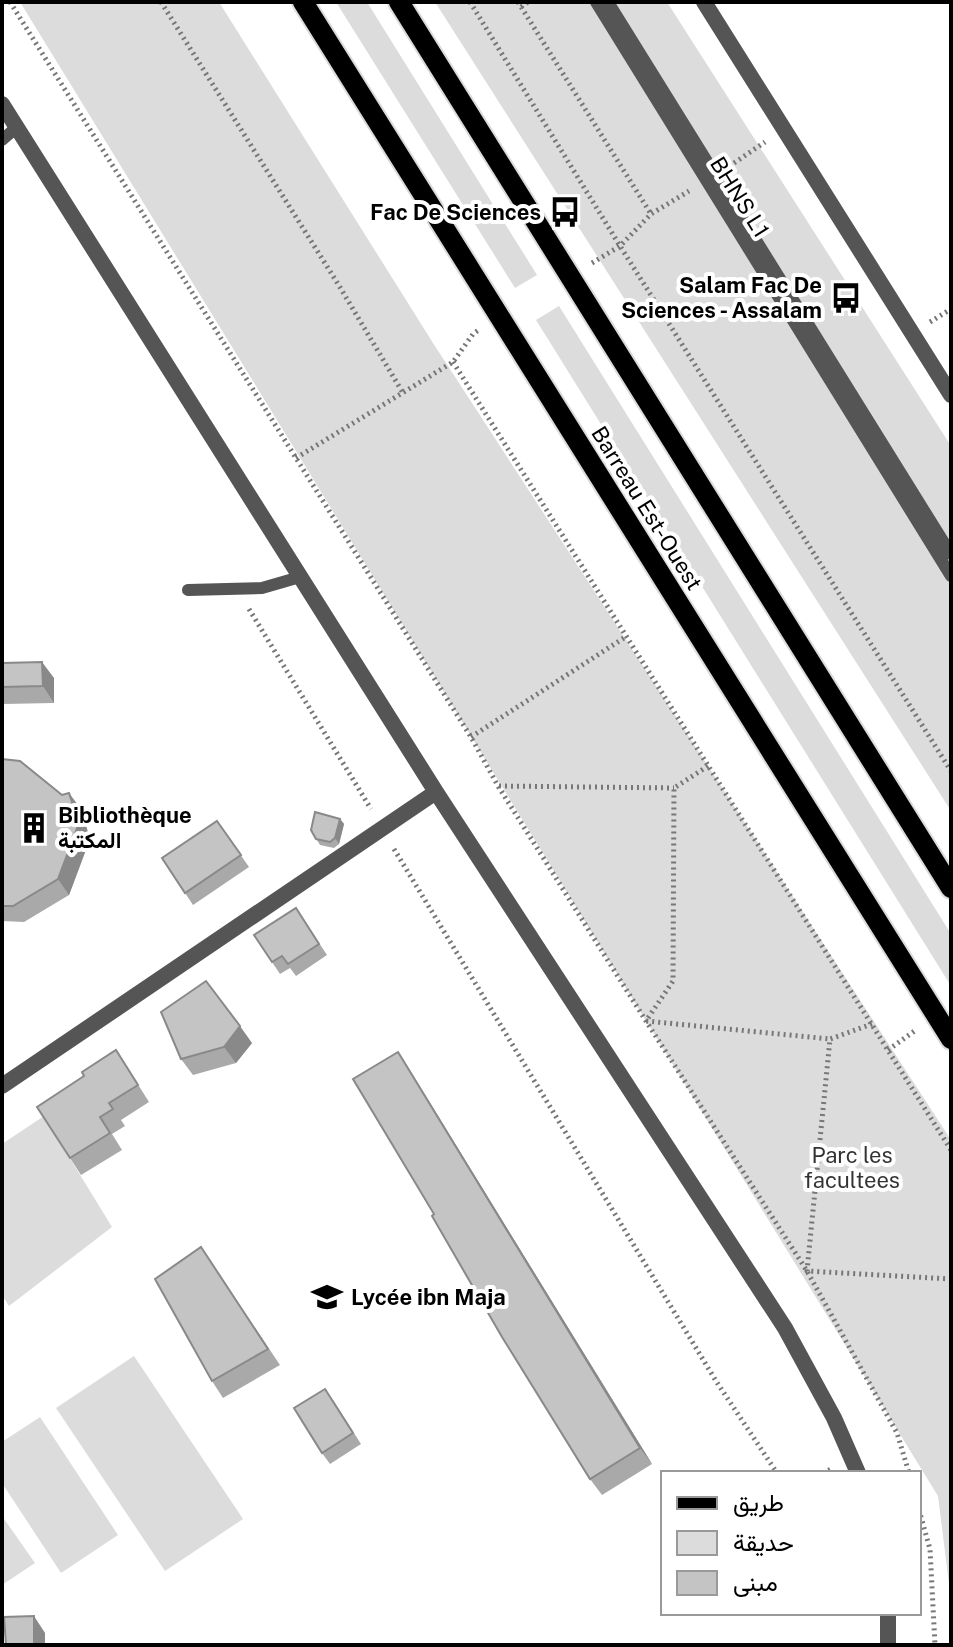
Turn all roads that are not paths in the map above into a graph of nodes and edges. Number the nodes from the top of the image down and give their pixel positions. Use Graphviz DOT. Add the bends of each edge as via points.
graph roads {
  1 [pos="303,2"];
  2 [pos="399,2"];
  3 [pos="596,2"];
  4 [pos="608,2"];
  5 [pos="704,2"];
  6 [pos="2,104"];
  7 [pos="17,127"];
  8 [pos="2,140"];
  9 [pos="711,178"];
  10 [pos="951,395"];
  11 [pos="951,554"];
  12 [pos="951,576"];
  13 [pos="300,577"];
  14 [pos="188,590"];
  15 [pos="436,792"];
  16 [pos="951,888"];
  17 [pos="951,1039"];
  18 [pos="2,1086"];
  19 [pos="857,1471"];
  20 [pos="888,1615"];
  21 [pos="888,1645"];
  1 -- 17 [label="main road, Barreau Est-Ouest"];
  2 -- 16 [label="main road"];
  3 -- 9 [label="lane, BHNS L1"];
  4 -- 9 [label="lane, BHNS L1"];
  5 -- 10 [label="street"];
  6 -- 7 [label="street"];
  7 -- 8 [label="lane"];
  7 -- 13 [label="street"];
  9 -- 11 [label="lane, BHNS L1"];
  9 -- 12 [label="lane, BHNS L1"];
  13 -- 14 [label="lane" via="262,588"];
  13 -- 15 [label="street"];
  15 -- 18 [label="street"];
  15 -- 19 [label="street" via="785,1328"];
  20 -- 21 [label="street"];
}
